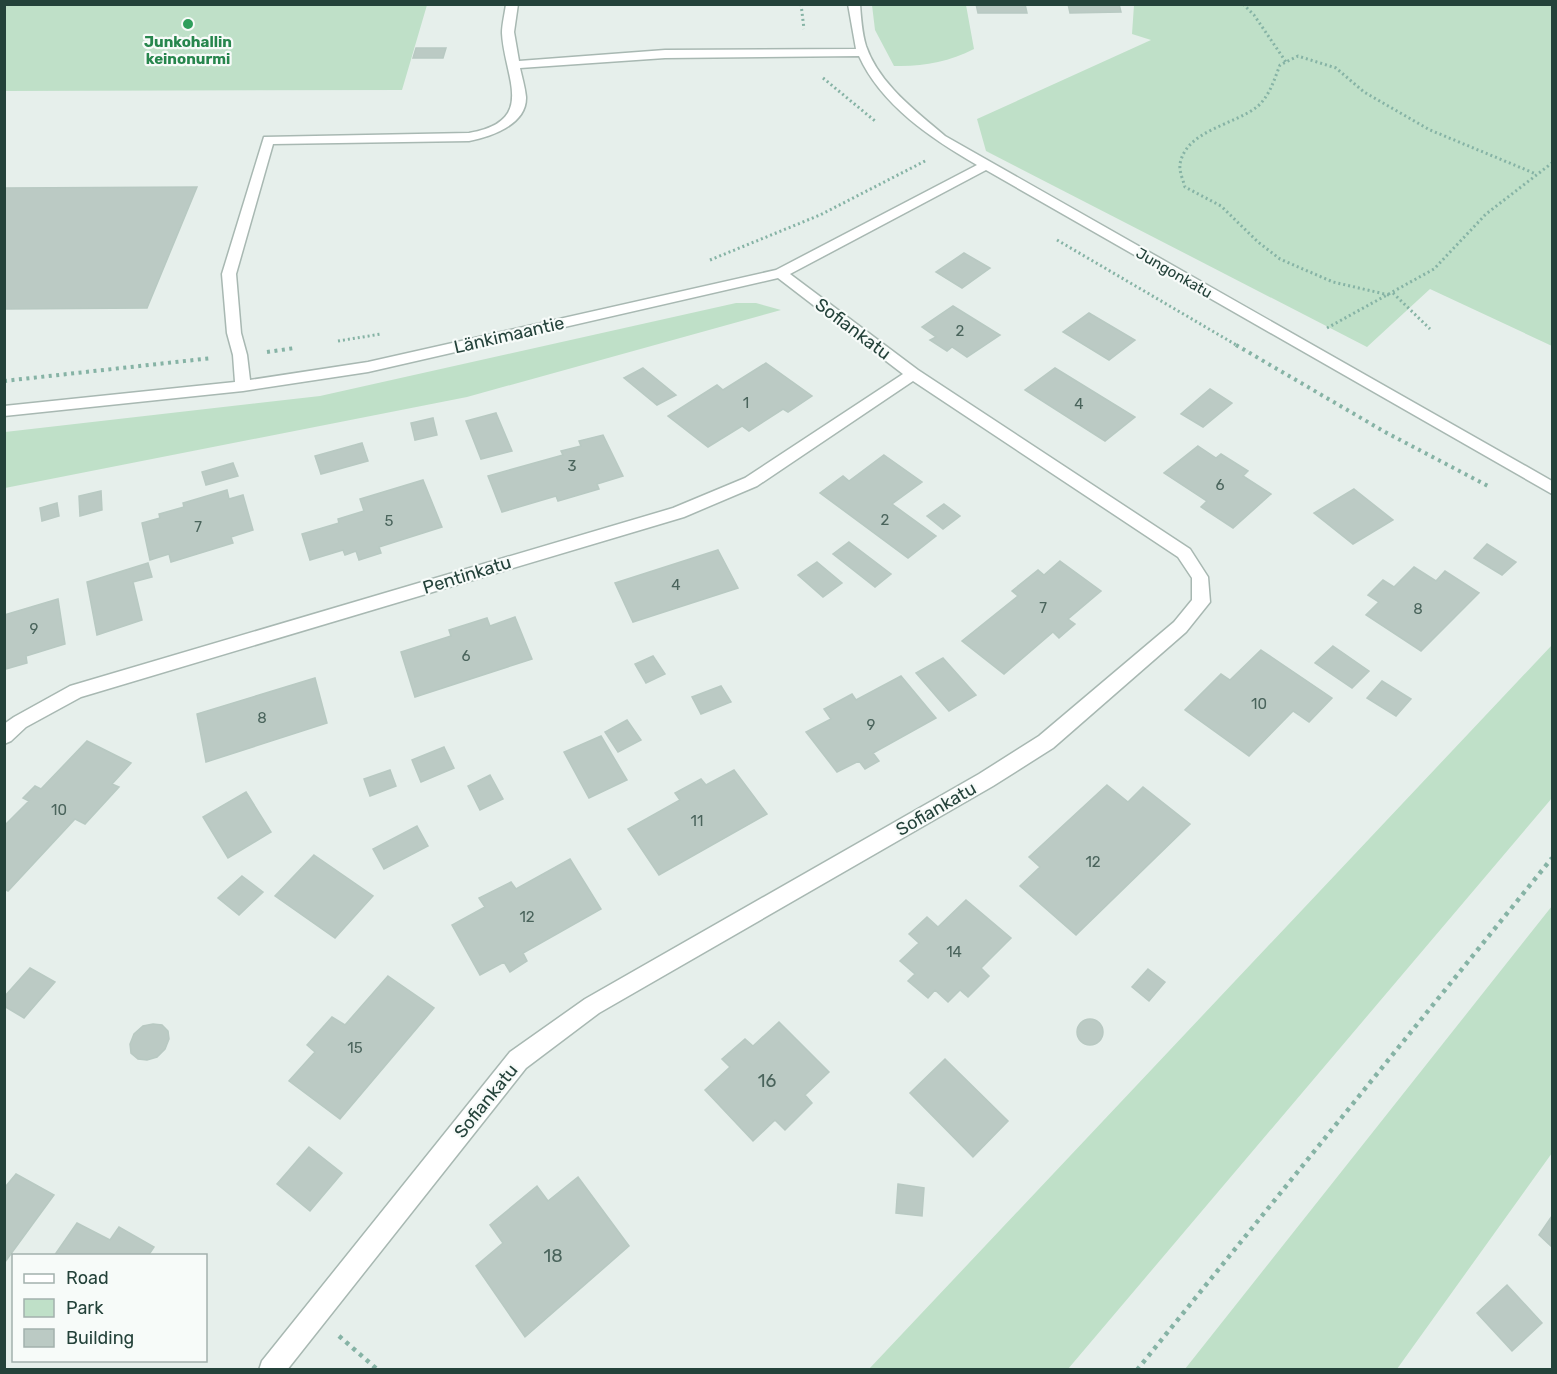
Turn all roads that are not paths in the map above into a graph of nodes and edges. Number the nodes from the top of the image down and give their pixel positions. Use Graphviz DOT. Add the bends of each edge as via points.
graph roads {
  1 [pos="512,4"];
  2 [pos="854,4"];
  3 [pos="862,52"];
  4 [pos="513,65"];
  5 [pos="986,165"];
  6 [pos="780,273"];
  7 [pos="912,374"];
  8 [pos="243,386"];
  9 [pos="4,411"];
  10 [pos="1552,488"];
  11 [pos="4,736"];
  12 [pos="272,1370"];
  1 -- 4 [label="street" via="508,32"];
  2 -- 3 [label="street, Jungonkatu"];
  3 -- 4 [label="street" via="665,54"];
  3 -- 5 [label="street, Jungonkatu" via="903,106 941,139"];
  4 -- 8 [label="street" via="520,99 517,111 500,127 478,136 268,140 229,274"];
  5 -- 6 [label="street, Länkimaantie"];
  5 -- 10 [label="street, Jungonkatu"];
  6 -- 7 [label="street, Sofiankatu"];
  6 -- 8 [label="street, Länkimaantie" via="368,367"];
  7 -- 11 [label="street, Pentinkatu" via="751,482 678,513 76,691 20,722"];
  7 -- 12 [label="street, Sofiankatu" via="1184,553 1200,577 1201,602 1180,627 1046,742 592,1006 518,1060"];
  8 -- 9 [label="street, Länkimaantie"];
}
